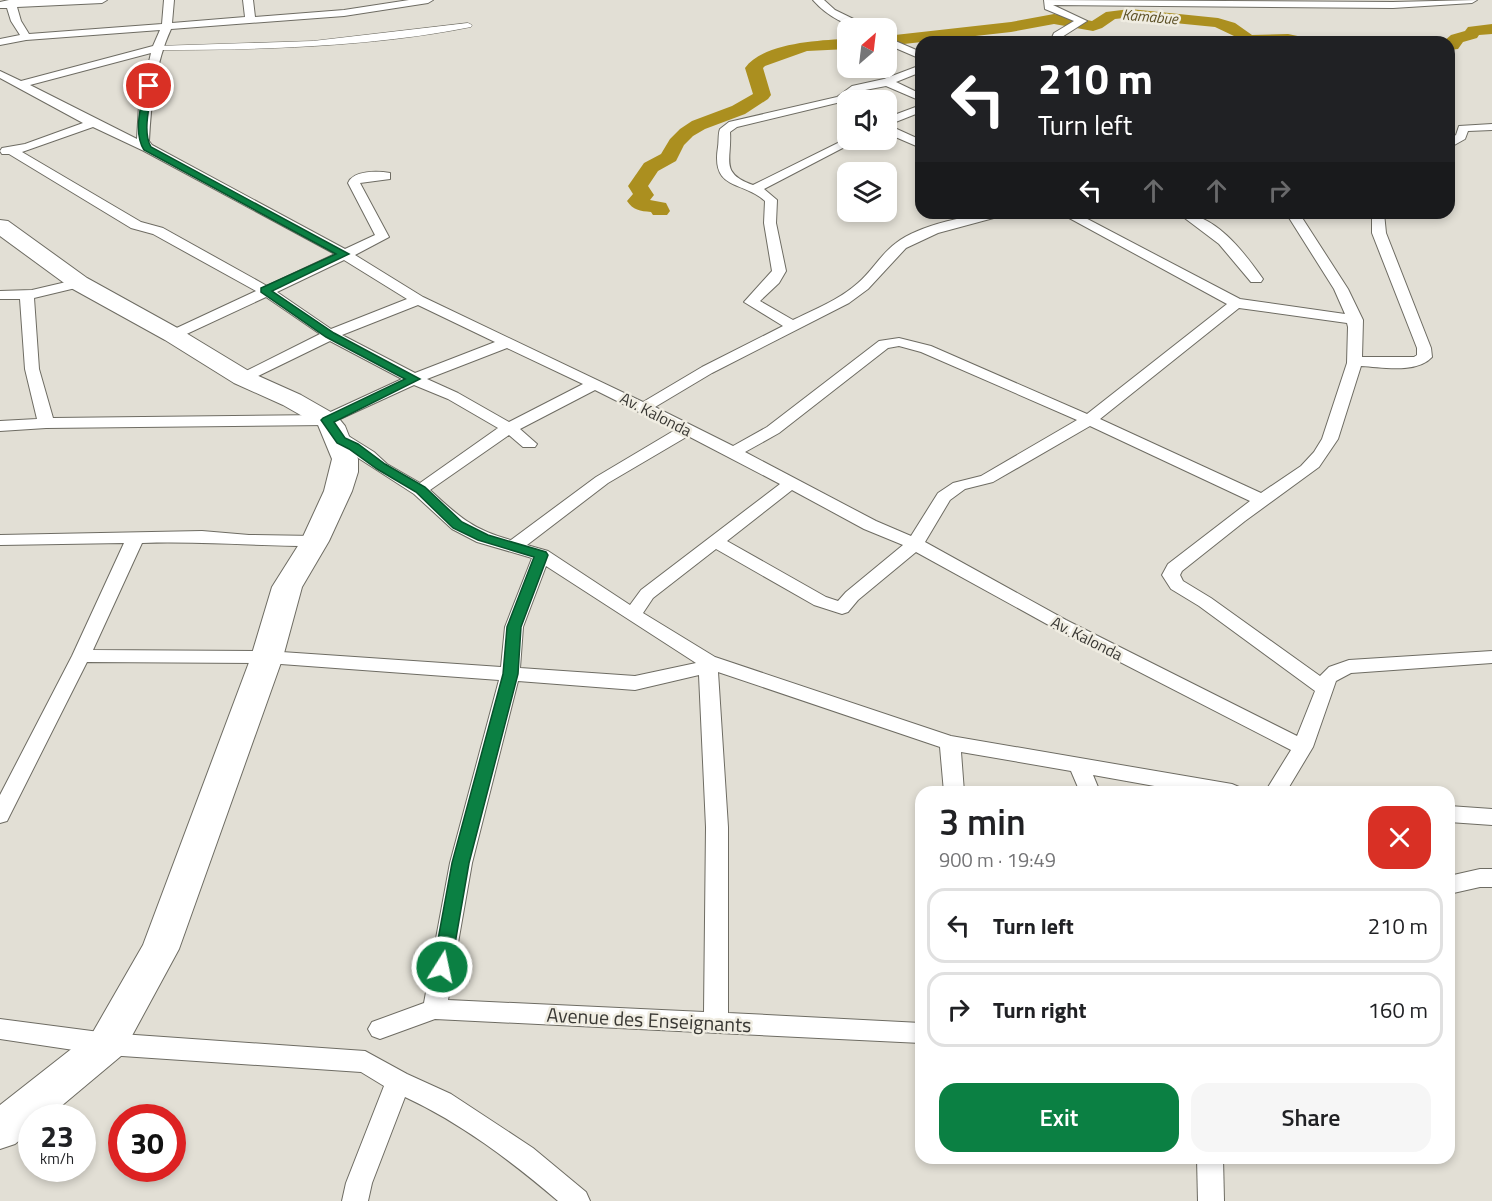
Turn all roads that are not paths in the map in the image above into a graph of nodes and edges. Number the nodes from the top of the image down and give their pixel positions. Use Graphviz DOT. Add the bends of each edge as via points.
graph roads {
  1 [pos="91,0"];
  2 [pos="102,0"];
  3 [pos="169,0"];
  4 [pos="248,0"];
  5 [pos="342,0"];
  6 [pos="428,0"];
  7 [pos="818,0"];
  8 [pos="1472,0"];
  9 [pos="1047,1"];
  10 [pos="8,3"];
  11 [pos="87,11"];
  12 [pos="344,13"];
  13 [pos="847,18"];
  14 [pos="250,21"];
  15 [pos="82,22"];
  16 [pos="468,25"];
  17 [pos="167,27"];
  18 [pos="78,33"];
  19 [pos="1058,36"];
  20 [pos="26,37"];
  21 [pos="0,42"];
  22 [pos="897,45"];
  23 [pos="157,48"];
  24 [pos="915,53"];
  25 [pos="915,70"];
  26 [pos="0,74"];
  27 [pos="887,82"];
  28 [pos="18,85"];
  29 [pos="854,90"];
  30 [pos="915,95"];
  31 [pos="837,102"];
  32 [pos="915,110"];
  33 [pos="897,118"];
  34 [pos="93,123"];
  35 [pos="1492,126"];
  36 [pos="897,133"];
  37 [pos="1455,135"];
  38 [pos="915,141"];
  39 [pos="148,148"];
  40 [pos="837,148"];
  41 [pos="5,151"];
  42 [pos="386,176"];
  43 [pos="753,190"];
  44 [pos="974,219"];
  45 [pos="1077,219"];
  46 [pos="1195,219"];
  47 [pos="1298,219"];
  48 [pos="1378,219"];
  49 [pos="0,226"];
  50 [pos="344,254"];
  51 [pos="1256,279"];
  52 [pos="79,283"];
  53 [pos="265,290"];
  54 [pos="27,294"];
  55 [pos="0,295"];
  56 [pos="418,300"];
  57 [pos="1236,303"];
  58 [pos="1356,320"];
  59 [pos="795,327"];
  60 [pos="173,335"];
  61 [pos="330,335"];
  62 [pos="505,343"];
  63 [pos="1355,361"];
  64 [pos="243,378"];
  65 [pos="414,379"];
  66 [pos="595,384"];
  67 [pos="643,408"];
  68 [pos="1089,420"];
  69 [pos="46,423"];
  70 [pos="0,426"];
  71 [pos="332,428"];
  72 [pos="509,428"];
  73 [pos="686,430"];
  74 [pos="529,444"];
  75 [pos="733,452"];
  76 [pos="791,483"];
  77 [pos="420,490"];
  78 [pos="1262,500"];
  79 [pos="136,536"];
  80 [pos="0,540"];
  81 [pos="315,540"];
  82 [pos="717,542"];
  83 [pos="915,544"];
  84 [pos="513,547"];
  85 [pos="542,555"];
  86 [pos="632,615"];
  87 [pos="81,656"];
  88 [pos="267,657"];
  89 [pos="1492,657"];
  90 [pos="708,664"];
  91 [pos="510,674"];
  92 [pos="1325,689"];
  93 [pos="950,743"];
  94 [pos="1303,747"];
  95 [pos="1078,766"];
  96 [pos="954,786"];
  97 [pos="1087,786"];
  98 [pos="1196,786"];
  99 [pos="1279,786"];
  100 [pos="1455,814"];
  101 [pos="0,816"];
  102 [pos="1492,817"];
  103 [pos="1492,878"];
  104 [pos="1455,884"];
  105 [pos="435,1009"];
  106 [pos="716,1023"];
  107 [pos="0,1029"];
  108 [pos="380,1029"];
  109 [pos="915,1033"];
  110 [pos="107,1044"];
  111 [pos="398,1082"];
  112 [pos="0,1130"];
  113 [pos="1210,1164"];
  114 [pos="355,1201"];
  115 [pos="577,1201"];
  116 [pos="1211,1201"];
  1 -- 2 [label="street"];
  1 -- 10 [label="street"];
  1 -- 11 [label="street"];
  3 -- 17 [label="street"];
  4 -- 14 [label="street"];
  5 -- 12 [label="street"];
  6 -- 12 [label="street"];
  7 -- 13 [label="street" via="831,12"];
  8 -- 9 [label="street" via="1393,5"];
  9 -- 19 [label="street" via="1048,7 1082,21"];
  10 -- 20 [label="street"];
  12 -- 14 [label="street"];
  14 -- 17 [label="street"];
  15 -- 18 [label="street"];
  16 -- 23 [label="street" via="337,41"];
  17 -- 18 [label="street"];
  17 -- 23 [label="street"];
  18 -- 20 [label="street"];
  20 -- 21 [label="street"];
  22 -- 24 [label="street"];
  23 -- 28 [label="street"];
  23 -- 39 [label="street" via="145,105 143,141"];
  25 -- 27 [label="street"];
  26 -- 28 [label="street, Av. Kalonda"];
  27 -- 29 [label="street"];
  27 -- 30 [label="street"];
  28 -- 34 [label="street, Av. Kalonda"];
  31 -- 43 [label="street" via="733,124 724,131 722,163 727,175"];
  32 -- 33 [label="street"];
  34 -- 39 [label="street, Av. Kalonda"];
  34 -- 41 [label="street" via="28,147"];
  35 -- 37 [label="street" via="1463,128"];
  36 -- 38 [label="street"];
  39 -- 50 [label="street, Av. Kalonda"];
  40 -- 43 [label="street"];
  41 -- 53 [label="street" via="136,225 158,231"];
  42 -- 50 [label="street" via="356,178 354,183 382,237"];
  43 -- 59 [label="street" via="771,200 770,223 780,265 774,280 751,302"];
  44 -- 59 [label="street" via="933,230 901,245 844,300"];
  45 -- 57 [label="street"];
  46 -- 51 [label="street" via="1226,240"];
  47 -- 58 [label="street" via="1342,288"];
  48 -- 63 [label="street" via="1379,233 1425,357 1408,362"];
  49 -- 52 [label="highway"];
  50 -- 53 [label="street"];
  50 -- 56 [label="street, Av. Kalonda"];
  52 -- 54 [label="street"];
  52 -- 60 [label="highway"];
  53 -- 60 [label="street"];
  53 -- 61 [label="street"];
  54 -- 55 [label="street"];
  54 -- 69 [label="street" via="32,369"];
  56 -- 61 [label="street"];
  56 -- 62 [label="street, Av. Kalonda"];
  57 -- 58 [label="street"];
  57 -- 68 [label="street"];
  58 -- 63 [label="street"];
  59 -- 67 [label="street" via="707,370"];
  60 -- 64 [label="highway"];
  61 -- 64 [label="street"];
  61 -- 65 [label="street"];
  62 -- 65 [label="street"];
  62 -- 66 [label="street, Av. Kalonda"];
  63 -- 78 [label="street" via="1345,385 1334,435 1294,482"];
  64 -- 71 [label="highway" via="292,400"];
  65 -- 71 [label="street"];
  65 -- 72 [label="street"];
  66 -- 67 [label="street, Av. Kalonda"];
  66 -- 72 [label="street"];
  67 -- 73 [label="street, Av. Kalonda"];
  68 -- 75 [label="street" via="926,350 893,342 879,348 773,430"];
  68 -- 78 [label="street"];
  68 -- 83 [label="street" via="987,479 959,486 944,497"];
  69 -- 70 [label="street"];
  69 -- 71 [label="street"];
  71 -- 77 [label="street" via="341,440"];
  71 -- 81 [label="highway" via="345,459 344,472"];
  72 -- 74 [label="street"];
  72 -- 77 [label="street"];
  73 -- 75 [label="street, Av. Kalonda"];
  73 -- 84 [label="street" via="602,480"];
  75 -- 76 [label="street, Av. Kalonda"];
  76 -- 82 [label="street"];
  76 -- 83 [label="street, Av. Kalonda"];
  77 -- 84 [label="street" via="458,525"];
  78 -- 92 [label="street" via="1214,535 1174,568 1171,575 1177,585"];
  79 -- 80 [label="street"];
  79 -- 81 [label="street"];
  79 -- 87 [label="street"];
  81 -- 88 [label="highway" via="287,586"];
  82 -- 83 [label="street" via="820,601 842,608"];
  82 -- 86 [label="street" via="647,594"];
  83 -- 94 [label="street, Av. Kalonda" via="1060,624"];
  84 -- 85 [label="street"];
  85 -- 86 [label="street"];
  85 -- 91 [label="street" via="514,627"];
  86 -- 90 [label="street"];
  87 -- 88 [label="street"];
  87 -- 101 [label="street"];
  88 -- 91 [label="street"];
  88 -- 110 [label="highway" via="160,949"];
  89 -- 92 [label="street" via="1349,667 1331,673"];
  90 -- 91 [label="street" via="635,683"];
  90 -- 93 [label="street"];
  90 -- 106 [label="street" via="717,827"];
  91 -- 105 [label="street" via="461,863"];
  92 -- 94 [label="street"];
  93 -- 95 [label="street"];
  93 -- 96 [label="street"];
  94 -- 99 [label="street"];
  95 -- 97 [label="street"];
  95 -- 98 [label="street"];
  100 -- 102 [label="street"];
  103 -- 104 [label="street"];
  105 -- 106 [label="street, Avenue des Enseignants"];
  105 -- 108 [label="street, Avenue des Enseignants"];
  106 -- 109 [label="street, Avenue des Enseignants"];
  107 -- 110 [label="street"];
  110 -- 111 [label="street" via="365,1062"];
  110 -- 112 [label="highway"];
  111 -- 114 [label="street"];
  111 -- 115 [label="street" via="442,1102 524,1156"];
  113 -- 116 [label="street"];
}
